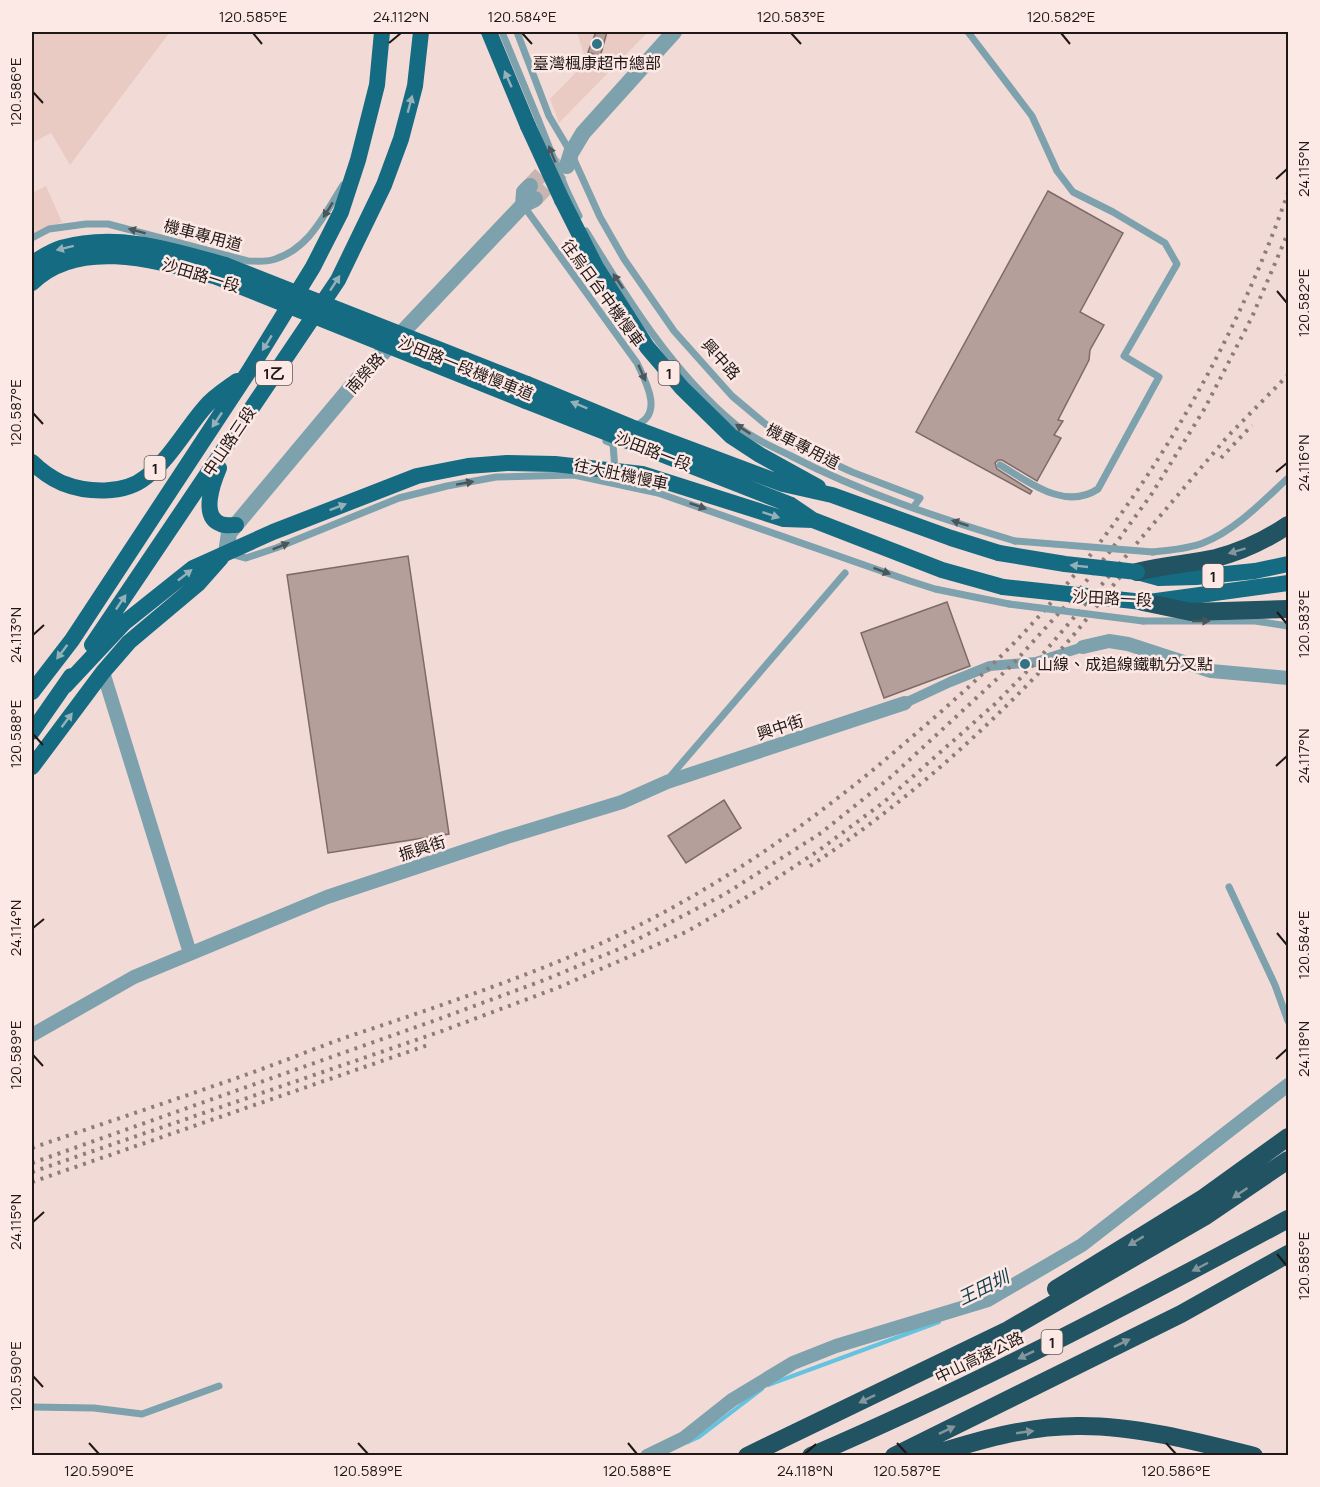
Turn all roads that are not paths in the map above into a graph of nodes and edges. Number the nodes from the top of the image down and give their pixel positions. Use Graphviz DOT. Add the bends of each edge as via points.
graph roads {
  1 [pos="382,32"];
  2 [pos="421,32"];
  3 [pos="489,32"];
  4 [pos="502,32"];
  5 [pos="517,32"];
  6 [pos="674,32"];
  7 [pos="968,32"];
  8 [pos="533,123"];
  9 [pos="567,157"];
  10 [pos="358,160"];
  11 [pos="564,194"];
  12 [pos="529,197"];
  13 [pos="32,238"];
  14 [pos="32,263"];
  15 [pos="219,275"];
  16 [pos="32,283"];
  17 [pos="32,289"];
  18 [pos="249,371"];
  19 [pos="524,404"];
  20 [pos="631,427"];
  21 [pos="231,438"];
  22 [pos="32,457"];
  23 [pos="32,462"];
  24 [pos="1000,465"];
  25 [pos="616,478"];
  26 [pos="1288,478"];
  27 [pos="832,495"];
  28 [pos="915,505"];
  29 [pos="813,520"];
  30 [pos="236,525"];
  31 [pos="1288,525"];
  32 [pos="226,553"];
  33 [pos="1288,564"];
  34 [pos="1137,572"];
  35 [pos="845,573"];
  36 [pos="1288,583"];
  37 [pos="1288,609"];
  38 [pos="1143,612"];
  39 [pos="1288,626"];
  40 [pos="1083,647"];
  41 [pos="103,672"];
  42 [pos="1288,678"];
  43 [pos="65,686"];
  44 [pos="32,692"];
  45 [pos="905,703"];
  46 [pos="32,732"];
  47 [pos="32,767"];
  48 [pos="667,782"];
  49 [pos="1229,887"];
  50 [pos="190,953"];
  51 [pos="1288,1021"];
  52 [pos="32,1035"];
  53 [pos="1288,1085"];
  54 [pos="1288,1137"];
  55 [pos="1288,1160"];
  56 [pos="1288,1219"];
  57 [pos="1288,1254"];
  58 [pos="899,1383"];
  59 [pos="219,1386"];
  60 [pos="32,1407"];
  61 [pos="646,1455"];
  62 [pos="747,1455"];
  63 [pos="811,1455"];
  64 [pos="894,1455"];
  65 [pos="928,1455"];
  66 [pos="1254,1455"];
  1 -- 10 [label="main road, 中山路三段 / 1" via="377,84"];
  21 -- 2 [label="main road, 中山路三段 / 1乙, one-way" via="338,280 370,217 401,139 416,86"];
  8 -- 3 [label="main road, 沙田路一段 / 1, one-way"];
  4 -- 8 [label="lane"];
  5 -- 9 [label="lane"];
  6 -- 9 [label="street" via="583,133"];
  7 -- 24 [label="lane" via="1032,116 1057,171 1073,192 1165,243 1176,264 1124,356 1159,377 1098,489 1071,498 1046,491"];
  11 -- 8 [label="main road, 沙田路一段 / 1, one-way, bridge"];
  9 -- 28 [label="lane, 興中路" via="624,259 674,332 732,396 793,445 920,498"];
  10 -- 13 [label="lane, 機車專用道, one-way" via="312,234 296,250 271,260 248,261 108,224 49,229"];
  10 -- 18 [label="main road, 中山路三段 / 1, one-way" via="341,212 314,267"];
  26 -- 11 [label="lane, 機車專用道, one-way, bridge" via="1228,530 1203,543 1153,552 1015,541 831,477 737,426 705,396 642,318"];
  11 -- 27 [label="main road, 沙田路一段 / 1" via="596,267 647,347 682,388 731,436"];
  12 -- 20 [label="lane, 往烏日台中機慢車, one-way" via="637,363 647,385 650,415"];
  12 -- 30 [label="street, 南榮路" via="358,379"];
  15 -- 14 [label="main road, 沙田路一段 / 1, one-way" via="161,247 135,243 96,242 59,249"];
  15 -- 16 [label="main road, 沙田路一段 / 1" via="120,256 73,261"];
  15 -- 17 [label="lane" via="120,259 82,262 58,270"];
  15 -- 19 [label="main road, 沙田路一段 / 1, bridge"];
  20 -- 15 [label="main road, 沙田路一段 / 1, one-way, bridge" via="526,384"];
  18 -- 22 [label="lane" via="204,401 165,452 143,474 123,482 102,485 63,478"];
  18 -- 23 [label="main road, 1" via="206,405 168,455 135,483 103,491 83,489 60,482"];
  18 -- 44 [label="main road, 中山路三段 / 1乙, one-way" via="72,640"];
  19 -- 25 [label="lane, 沙田路一段機慢車道" via="614,444"];
  19 -- 29 [label="main road, 沙田路一段 / 1" via="790,505"];
  20 -- 27 [label="main road, 沙田路一段 / 1" via="783,484"];
  21 -- 30 [label="main road" via="209,495 214,520 222,525"];
  43 -- 21 [label="main road, 中山路三段 / 1乙, one-way"];
  25 -- 29 [label="main road, one-way" via="642,474 784,519"];
  32 -- 25 [label="main road, one-way" via="417,476 468,466 555,464"];
  25 -- 38 [label="lane, 往大肚機慢車, one-way, bridge" via="935,589 1009,604"];
  34 -- 27 [label="main road, 沙田路一段 / 1, one-way, bridge" via="999,553"];
  29 -- 38 [label="main road, 沙田路一段 / 1, bridge" via="942,570 1003,587"];
  30 -- 32 [label="street, 南榮路" via="229,534"];
  31 -- 34 [label="highway, one-way" via="1265,540 1226,554"];
  32 -- 41 [label="main road" via="198,584 129,642"];
  43 -- 32 [label="main road, one-way" via="124,623 193,568"];
  33 -- 34 [label="main road, 沙田路一段 / 1" via="1196,577 1160,578"];
  35 -- 48 [label="lane"];
  36 -- 38 [label="main road, 沙田路一段 / 1"];
  37 -- 38 [label="highway"];
  38 -- 39 [label="lane, one-way"];
  40 -- 42 [label="street" via="1109,641 1211,671"];
  40 -- 45 [label="street" via="1036,662 990,666"];
  47 -- 41 [label="main road, one-way"];
  41 -- 50 [label="street"];
  43 -- 46 [label="main road, 中山路三段 / 1乙"];
  45 -- 48 [label="street, 興中街"];
  48 -- 50 [label="street, 振興街" via="622,802 327,897"];
  49 -- 51 [label="lane"];
  50 -- 52 [label="street, 振興街" via="134,977"];
  53 -- 61 [label="street" via="1082,1245 988,1300 793,1363 732,1400 684,1438"];
  54 -- 58 [label="highway, one-way" via="1152,1232"];
  55 -- 58 [label="highway, one-way" via="1130,1261 1008,1330"];
  56 -- 63 [label="highway, 中山高速公路 / 1, one-way" via="1031,1353 883,1425"];
  64 -- 57 [label="highway, 1, one-way" via="1181,1314"];
  58 -- 62 [label="highway, one-way"];
  59 -- 60 [label="lane" via="142,1414"];
  65 -- 66 [label="highway, one-way" via="988,1437 1077,1426 1131,1431"];
}
